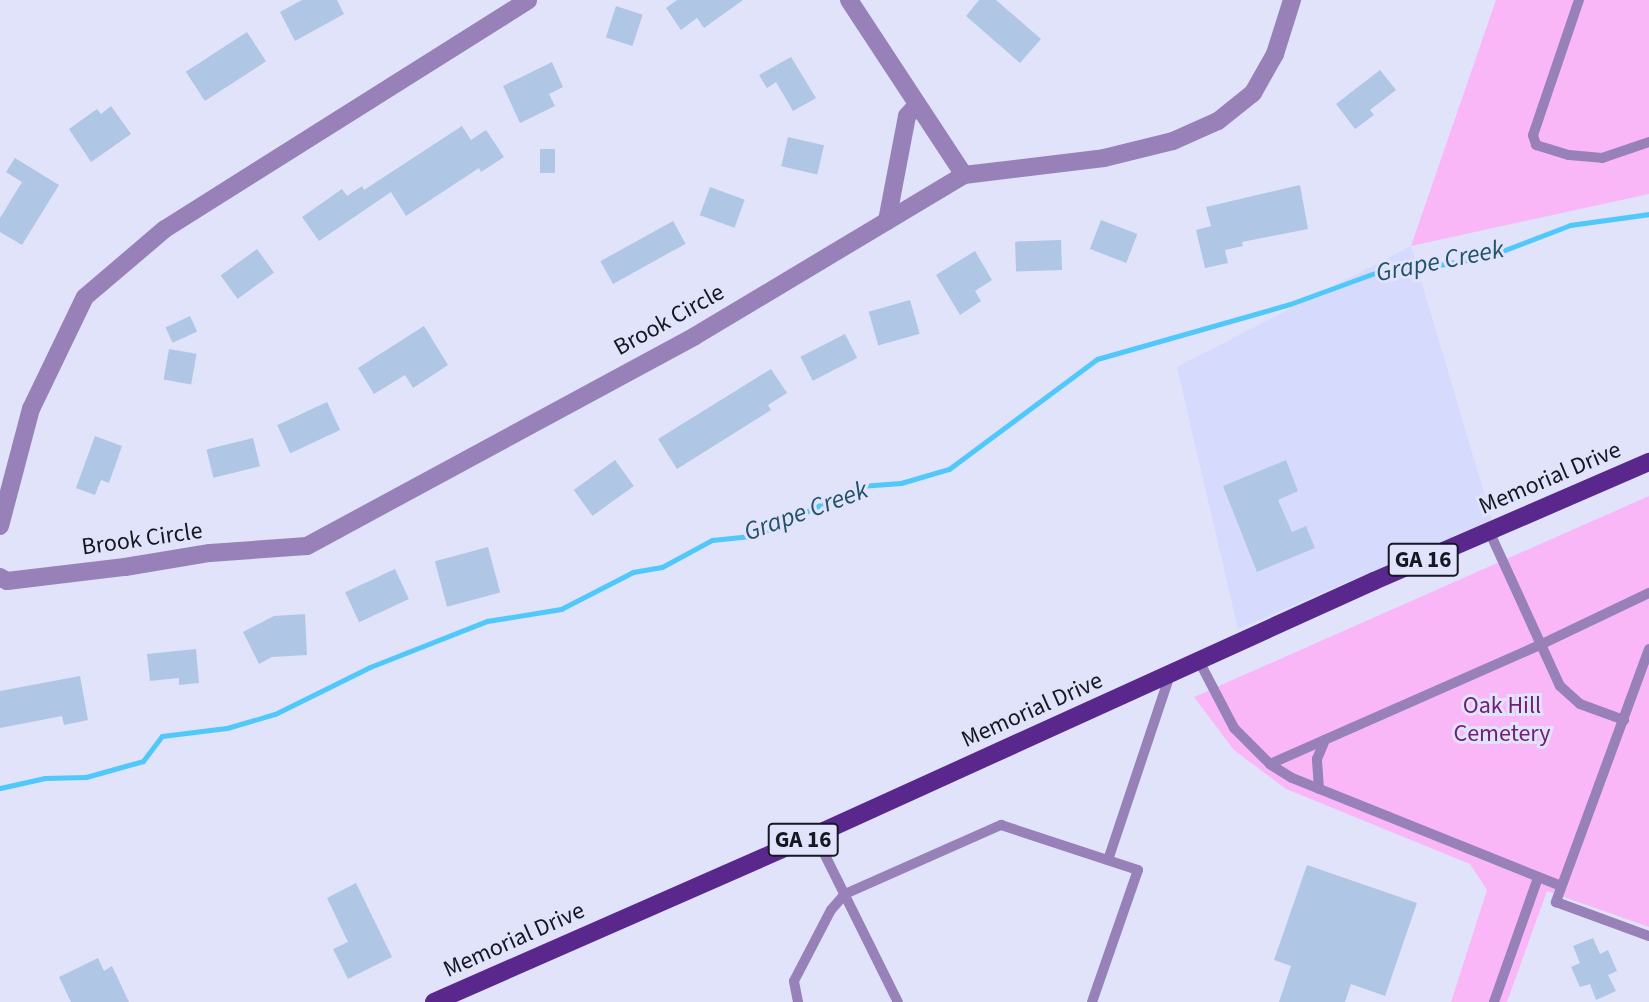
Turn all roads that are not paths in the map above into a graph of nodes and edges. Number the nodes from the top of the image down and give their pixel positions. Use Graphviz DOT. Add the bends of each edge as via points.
graph roads {
  1 [pos="528,0"];
  2 [pos="849,0"];
  3 [pos="1292,0"];
  4 [pos="1579,0"];
  5 [pos="916,106"];
  6 [pos="1649,142"];
  7 [pos="964,176"];
  8 [pos="887,221"];
  9 [pos="1649,462"];
  10 [pos="0,526"];
  11 [pos="1489,531"];
  12 [pos="0,577"];
  13 [pos="1649,593"];
  14 [pos="1542,645"];
  15 [pos="1649,649"];
  16 [pos="1199,661"];
  17 [pos="1170,675"];
  18 [pos="1624,720"];
  19 [pos="1325,740"];
  20 [pos="1270,764"];
  21 [pos="1319,789"];
  22 [pos="815,835"];
  23 [pos="1108,860"];
  24 [pos="1538,877"];
  25 [pos="1562,886"];
  26 [pos="845,894"];
  27 [pos="1649,936"];
  28 [pos="434,1002"];
  29 [pos="798,1002"];
  30 [pos="898,1002"];
  31 [pos="1092,1002"];
  32 [pos="1494,1002"];
  1 -- 10 [label="street" via="165,229 85,297 31,409"];
  2 -- 5 [label="street"];
  3 -- 7 [label="street, Brook Circle" via="1275,54 1252,93 1218,121 1173,141 1104,158"];
  4 -- 6 [label="lane" via="1533,135 1536,145 1602,158"];
  5 -- 7 [label="street"];
  5 -- 8 [label="street" via="907,116"];
  7 -- 8 [label="street, Brook Circle"];
  8 -- 12 [label="street, Brook Circle" via="695,336 307,545 210,553 7,581"];
  9 -- 11 [label="main road, Memorial Drive / GA 16"];
  11 -- 14 [label="lane"];
  11 -- 16 [label="main road, Memorial Drive / GA 16"];
  13 -- 14 [label="lane"];
  14 -- 18 [label="lane" via="1560,686 1580,704"];
  14 -- 19 [label="lane"];
  15 -- 18 [label="lane"];
  16 -- 17 [label="main road, Memorial Drive / GA 16"];
  16 -- 20 [label="lane" via="1234,728"];
  17 -- 22 [label="main road, Memorial Drive / GA 16"];
  17 -- 23 [label="lane"];
  18 -- 25 [label="lane"];
  19 -- 20 [label="lane"];
  19 -- 21 [label="lane" via="1317,759"];
  20 -- 21 [label="lane"];
  21 -- 24 [label="lane"];
  22 -- 26 [label="lane"];
  22 -- 28 [label="main road, Memorial Drive / GA 16"];
  23 -- 26 [label="lane" via="1001,825"];
  23 -- 31 [label="lane" via="1138,870"];
  24 -- 25 [label="lane"];
  24 -- 32 [label="lane"];
  25 -- 27 [label="lane" via="1556,902"];
  26 -- 29 [label="lane" via="831,910 794,981"];
  26 -- 30 [label="lane"];
}
